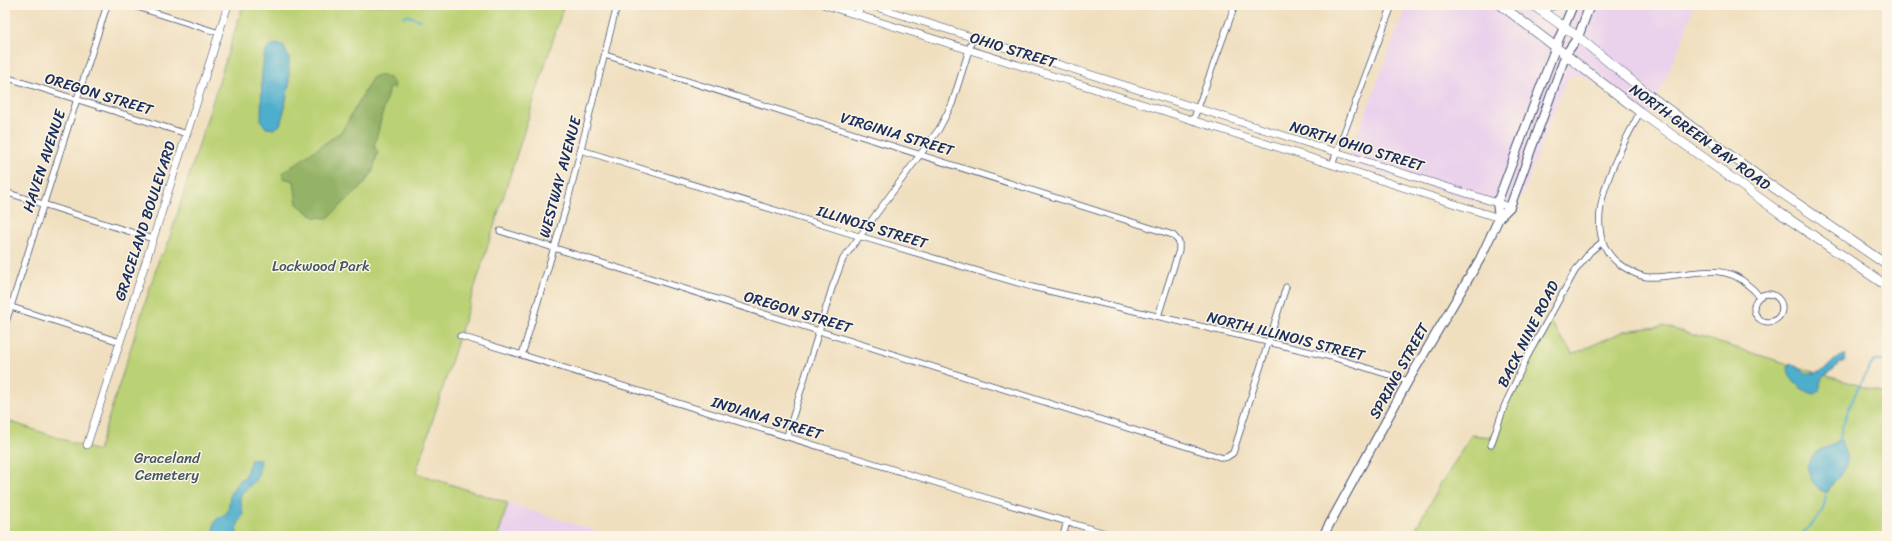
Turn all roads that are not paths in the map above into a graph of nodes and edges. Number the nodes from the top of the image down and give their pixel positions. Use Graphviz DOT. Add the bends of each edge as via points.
graph roads {
  1 [pos="107,5"];
  2 [pos="131,5"];
  3 [pos="228,5"];
  4 [pos="617,5"];
  5 [pos="825,5"];
  6 [pos="860,5"];
  7 [pos="870,5"];
  8 [pos="1235,5"];
  9 [pos="1392,5"];
  10 [pos="1501,5"];
  11 [pos="1533,5"];
  12 [pos="1539,5"];
  13 [pos="1554,5"];
  14 [pos="1573,5"];
  15 [pos="1590,5"];
  16 [pos="857,15"];
  17 [pos="1564,27"];
  18 [pos="219,33"];
  19 [pos="973,37"];
  20 [pos="1578,37"];
  21 [pos="1556,46"];
  22 [pos="970,50"];
  23 [pos="1566,54"];
  24 [pos="605,55"];
  25 [pos="1044,60"];
  26 [pos="1040,72"];
  27 [pos="5,77"];
  28 [pos="1115,82"];
  29 [pos="1111,94"];
  30 [pos="76,100"];
  31 [pos="1197,109"];
  32 [pos="1640,112"];
  33 [pos="1193,121"];
  34 [pos="187,134"];
  35 [pos="581,150"];
  36 [pos="1336,152"];
  37 [pos="921,154"];
  38 [pos="1332,165"];
  39 [pos="1417,178"];
  40 [pos="1415,191"];
  41 [pos="1458,191"];
  42 [pos="5,192"];
  43 [pos="1497,203"];
  44 [pos="43,204"];
  45 [pos="1453,204"];
  46 [pos="1510,208"];
  47 [pos="1498,218"];
  48 [pos="500,231"];
  49 [pos="859,236"];
  50 [pos="153,239"];
  51 [pos="1602,242"];
  52 [pos="554,248"];
  53 [pos="1887,265"];
  54 [pos="1887,286"];
  55 [pos="1286,288"];
  56 [pos="1759,297"];
  57 [pos="8,306"];
  58 [pos="1158,316"];
  59 [pos="5,325"];
  60 [pos="819,331"];
  61 [pos="460,336"];
  62 [pos="120,342"];
  63 [pos="1268,342"];
  64 [pos="522,354"];
  65 [pos="1408,381"];
  66 [pos="787,436"];
  67 [pos="87,445"];
  68 [pos="1491,445"];
  69 [pos="1067,522"];
  70 [pos="1063,536"];
  71 [pos="1115,536"];
  72 [pos="1323,536"];
  1 -- 30 [label="street, HAVEN AVENUE"];
  2 -- 18 [label="street"];
  3 -- 18 [label="street, GRACELAND BOULEVARD"];
  4 -- 24 [label="street, WESTWAY AVENUE"];
  5 -- 16 [label="street, OHIO STREET"];
  6 -- 16 [label="street"];
  7 -- 19 [label="street, OHIO STREET"];
  8 -- 31 [label="street"];
  9 -- 36 [label="street"];
  10 -- 21 [label="main road, NORTH GREEN BAY ROAD"];
  11 -- 17 [label="main road, NORTH GREEN BAY ROAD"];
  12 -- 13 [label="main road"];
  14 -- 17 [label="main road, SPRING STREET"];
  15 -- 20 [label="main road"];
  16 -- 22 [label="street, OHIO STREET"];
  17 -- 20 [label="main road, NORTH GREEN BAY ROAD"];
  17 -- 21 [label="main road, SPRING STREET"];
  18 -- 34 [label="street, GRACELAND BOULEVARD"];
  19 -- 22 [label="street"];
  19 -- 25 [label="street, OHIO STREET"];
  20 -- 23 [label="main road"];
  20 -- 53 [label="main road, NORTH GREEN BAY ROAD" via="1649,95 1773,187"];
  21 -- 23 [label="main road, NORTH GREEN BAY ROAD"];
  21 -- 43 [label="main road, SPRING STREET"];
  22 -- 26 [label="street, OHIO STREET"];
  22 -- 37 [label="street" via="946,117"];
  23 -- 32 [label="main road, NORTH GREEN BAY ROAD"];
  23 -- 46 [label="main road"];
  24 -- 35 [label="street, WESTWAY AVENUE"];
  24 -- 37 [label="street, VIRGINIA STREET"];
  25 -- 26 [label="street"];
  25 -- 28 [label="street, OHIO STREET"];
  26 -- 29 [label="street, OHIO STREET"];
  27 -- 30 [label="street, OREGON STREET"];
  28 -- 29 [label="street"];
  28 -- 31 [label="street, OHIO STREET"];
  29 -- 33 [label="street, OHIO STREET"];
  30 -- 34 [label="street, OREGON STREET"];
  30 -- 44 [label="street, HAVEN AVENUE"];
  31 -- 33 [label="street"];
  31 -- 36 [label="street, NORTH OHIO STREET"];
  32 -- 51 [label="street" via="1605,187 1600,213"];
  32 -- 54 [label="main road, NORTH GREEN BAY ROAD"];
  33 -- 38 [label="street, NORTH OHIO STREET"];
  34 -- 50 [label="street, GRACELAND BOULEVARD"];
  35 -- 49 [label="street, ILLINOIS STREET"];
  35 -- 52 [label="street, WESTWAY AVENUE"];
  36 -- 38 [label="street"];
  36 -- 39 [label="street, NORTH OHIO STREET"];
  37 -- 49 [label="street"];
  37 -- 58 [label="street, VIRGINIA STREET" via="1173,234 1178,241 1179,250"];
  38 -- 40 [label="street, NORTH OHIO STREET"];
  39 -- 40 [label="street"];
  39 -- 41 [label="street, NORTH OHIO STREET"];
  40 -- 45 [label="street, NORTH OHIO STREET"];
  41 -- 43 [label="street, NORTH OHIO STREET"];
  41 -- 45 [label="street"];
  42 -- 44 [label="street"];
  43 -- 46 [label="street, NORTH OHIO STREET"];
  43 -- 47 [label="main road, SPRING STREET"];
  44 -- 50 [label="street"];
  44 -- 57 [label="street, HAVEN AVENUE"];
  45 -- 47 [label="street, NORTH OHIO STREET"];
  46 -- 47 [label="main road, SPRING STREET"];
  47 -- 65 [label="main road, SPRING STREET" via="1480,259"];
  48 -- 52 [label="street, OREGON STREET"];
  49 -- 58 [label="street, ILLINOIS STREET" via="1032,287"];
  49 -- 60 [label="street" via="837,273"];
  50 -- 62 [label="street, GRACELAND BOULEVARD"];
  51 -- 56 [label="street" via="1615,261 1634,273 1647,277 1723,272 1746,282"];
  51 -- 68 [label="street, BACK NINE ROAD" via="1575,271 1527,357 1504,407"];
  52 -- 60 [label="street, OREGON STREET"];
  52 -- 64 [label="street, WESTWAY AVENUE"];
  55 -- 63 [label="street"];
  56 -- 56 [label="street" via="1754,305 1756,315 1763,321 1777,320 1782,312 1780,299 1772,294"];
  57 -- 59 [label="street, HAVEN AVENUE"];
  57 -- 62 [label="street"];
  58 -- 63 [label="street, NORTH ILLINOIS STREET"];
  60 -- 63 [label="street, OREGON STREET" via="1220,457 1227,457 1233,452"];
  60 -- 66 [label="street"];
  61 -- 64 [label="street, INDIANA STREET"];
  62 -- 67 [label="street, GRACELAND BOULEVARD"];
  63 -- 65 [label="street, NORTH ILLINOIS STREET" via="1332,357"];
  64 -- 66 [label="street, INDIANA STREET"];
  65 -- 72 [label="main road, SPRING STREET"];
  66 -- 69 [label="street, INDIANA STREET"];
  69 -- 70 [label="street"];
  69 -- 71 [label="street, INDIANA STREET"];
}
